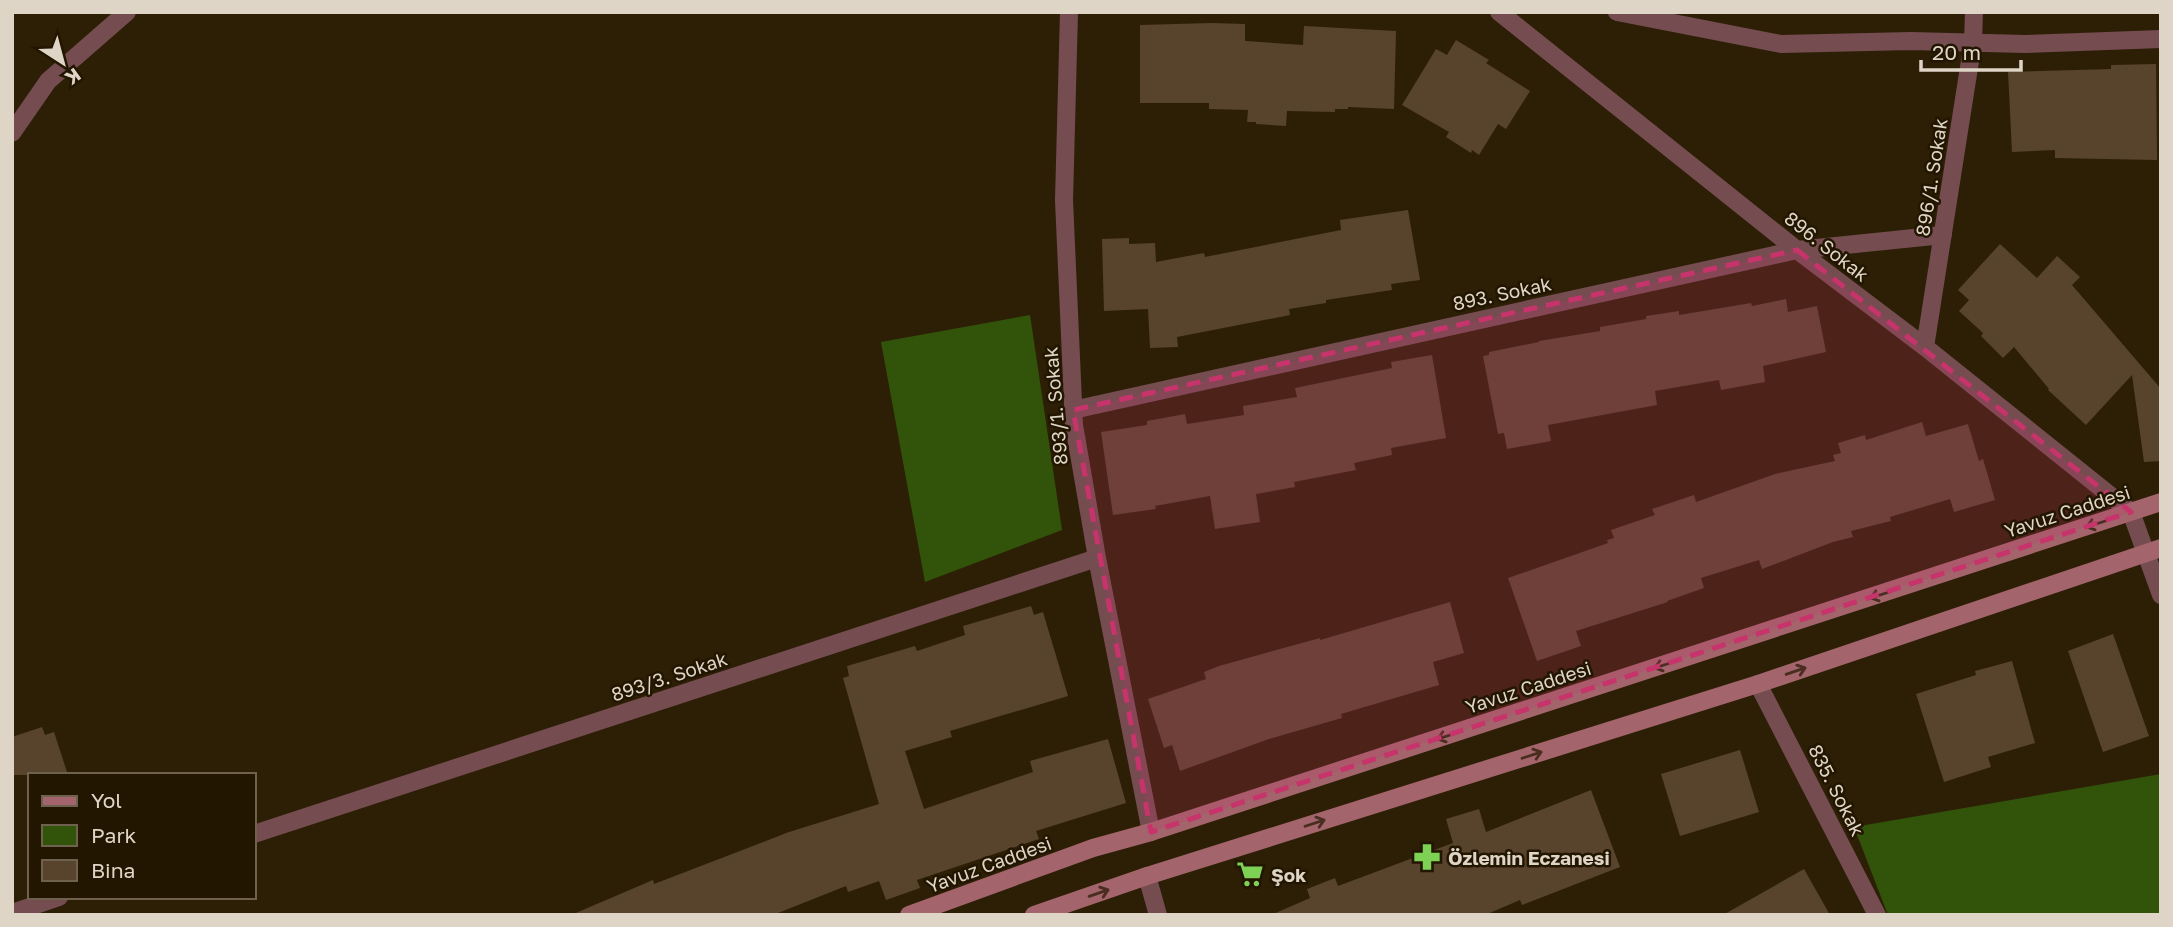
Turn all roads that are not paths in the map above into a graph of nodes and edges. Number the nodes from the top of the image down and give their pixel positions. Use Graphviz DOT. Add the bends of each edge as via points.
graph roads {
  1 [pos="127,12"];
  2 [pos="1069,12"];
  3 [pos="1499,12"];
  4 [pos="1616,12"];
  5 [pos="1974,12"];
  6 [pos="2161,39"];
  7 [pos="1973,43"];
  8 [pos="12,133"];
  9 [pos="1943,235"];
  10 [pos="1797,250"];
  11 [pos="1925,347"];
  12 [pos="1073,410"];
  13 [pos="2161,502"];
  14 [pos="2132,512"];
  15 [pos="2152,550"];
  16 [pos="1097,558"];
  17 [pos="2161,594"];
  18 [pos="1758,684"];
  19 [pos="1151,832"];
  20 [pos="256,833"];
  21 [pos="1147,876"];
  22 [pos="53,899"];
  23 [pos="12,913"];
  24 [pos="909,915"];
  25 [pos="1034,915"];
  26 [pos="1158,915"];
  27 [pos="1877,915"];
  1 -- 8 [label="street" via="48,81"];
  2 -- 12 [label="street, 893/1. Sokak" via="1064,200"];
  3 -- 10 [label="street, 896. Sokak"];
  4 -- 7 [label="street" via="1781,44"];
  5 -- 7 [label="street, 896/1. Sokak"];
  6 -- 7 [label="street"];
  7 -- 9 [label="street, 896/1. Sokak"];
  9 -- 10 [label="street, 893. Sokak"];
  9 -- 11 [label="street, 896/1. Sokak"];
  10 -- 11 [label="street, 896. Sokak"];
  10 -- 12 [label="street, 893. Sokak"];
  11 -- 14 [label="street, 896. Sokak"];
  12 -- 16 [label="street, 893/1. Sokak"];
  13 -- 14 [label="main road, Yavuz Caddesi"];
  14 -- 15 [label="street"];
  14 -- 19 [label="main road, Yavuz Caddesi, one-way"];
  15 -- 17 [label="street"];
  18 -- 15 [label="main road, one-way"];
  16 -- 19 [label="street, 893/1. Sokak"];
  16 -- 20 [label="street, 893/3. Sokak"];
  21 -- 18 [label="main road, one-way"];
  18 -- 27 [label="street, 835. Sokak"];
  19 -- 24 [label="main road, Yavuz Caddesi" via="1093,848"];
  25 -- 21 [label="main road, one-way"];
  21 -- 26 [label="street"];
  22 -- 23 [label="street"];
}
